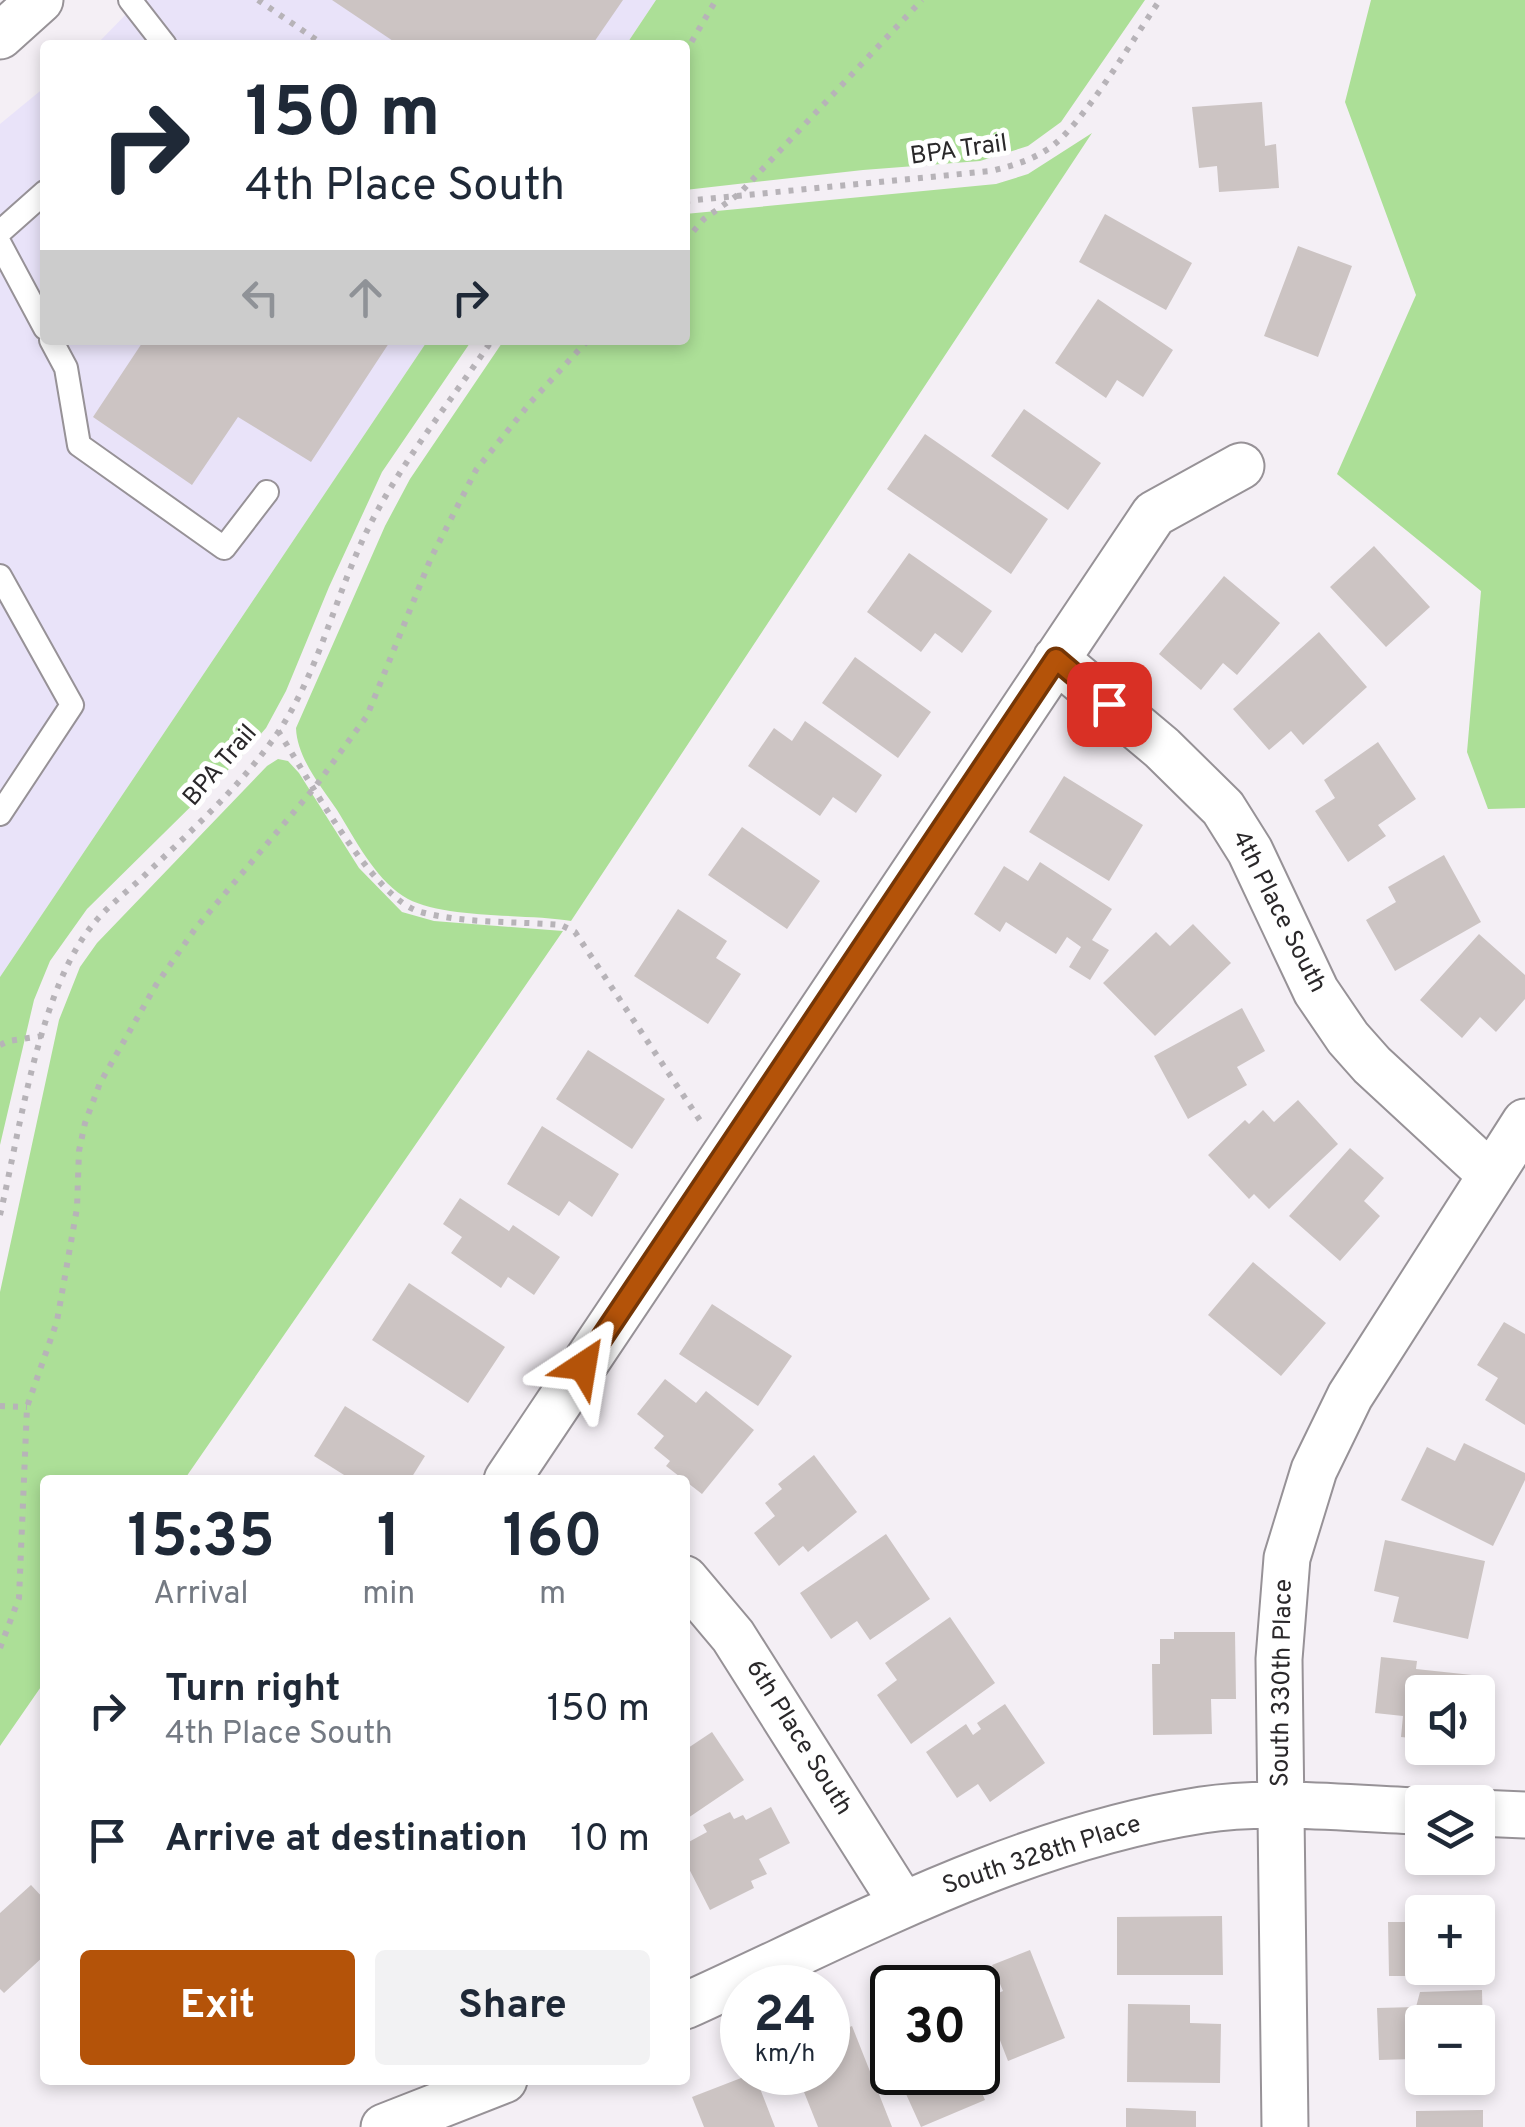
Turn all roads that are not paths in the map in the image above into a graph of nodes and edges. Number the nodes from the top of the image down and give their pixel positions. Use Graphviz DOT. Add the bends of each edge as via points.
graph roads {
  1 [pos="40,0"];
  2 [pos="130,0"];
  3 [pos="0,36"];
  4 [pos="161,40"];
  5 [pos="40,196"];
  6 [pos="0,232"];
  7 [pos="0,244"];
  8 [pos="40,319"];
  9 [pos="54,345"];
  10 [pos="1241,466"];
  11 [pos="267,492"];
  12 [pos="0,576"];
  13 [pos="1056,659"];
  14 [pos="0,814"];
  15 [pos="1525,1122"];
  16 [pos="1491,1175"];
  17 [pos="528,1472"];
  18 [pos="690,1586"];
  19 [pos="1281,1806"];
  20 [pos="1405,1810"];
  21 [pos="1495,1814"];
  22 [pos="1525,1815"];
  23 [pos="902,1903"];
  24 [pos="690,2004"];
  25 [pos="491,2085"];
  26 [pos="384,2127"];
  27 [pos="1285,2127"];
  1 -- 3 [label="street"];
  2 -- 4 [label="lane"];
  5 -- 6 [label="lane"];
  7 -- 8 [label="lane"];
  9 -- 11 [label="lane" via="66,368 79,445 224,548"];
  10 -- 13 [label="street" via="1154,514"];
  12 -- 14 [label="lane" via="72,705"];
  13 -- 16 [label="street, 4th Place South" via="1223,808 1316,990 1348,1038"];
  13 -- 17 [label="street" via="722,1154"];
  15 -- 16 [label="street, South 330th Place"];
  16 -- 19 [label="street, South 330th Place" via="1350,1396 1297,1517 1280,1619"];
  18 -- 23 [label="street, 6th Place South" via="733,1636"];
  19 -- 20 [label="street, South 328th Place"];
  19 -- 23 [label="street, South 328th Place" via="1206,1810 1109,1829"];
  19 -- 27 [label="street, South 330th Place"];
  21 -- 22 [label="street"];
  23 -- 24 [label="street, South 328th Place"];
  25 -- 26 [label="street"];
}
